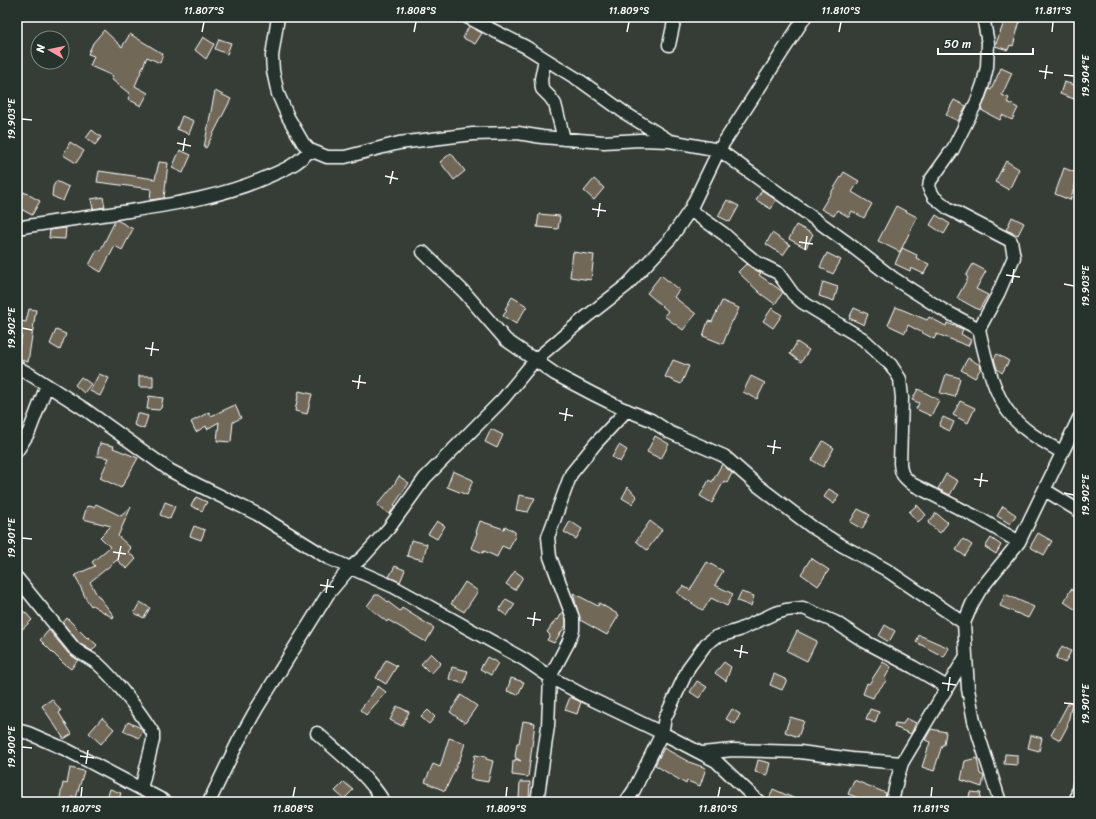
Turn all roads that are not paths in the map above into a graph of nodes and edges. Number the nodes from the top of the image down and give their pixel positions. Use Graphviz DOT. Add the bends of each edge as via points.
graph roads {
  1 [pos="278,17"];
  2 [pos="467,17"];
  3 [pos="675,17"];
  4 [pos="805,17"];
  5 [pos="985,17"];
  6 [pos="669,45"];
  7 [pos="545,59"];
  8 [pos="564,138"];
  9 [pos="670,141"];
  10 [pos="310,150"];
  11 [pos="719,150"];
  12 [pos="690,210"];
  13 [pos="17,228"];
  14 [pos="423,252"];
  15 [pos="978,329"];
  16 [pos="535,360"];
  17 [pos="17,367"];
  18 [pos="47,385"];
  19 [pos="627,410"];
  20 [pos="1079,418"];
  21 [pos="17,451"];
  22 [pos="1062,452"];
  23 [pos="1045,490"];
  24 [pos="1079,511"];
  25 [pos="1019,542"];
  26 [pos="350,568"];
  27 [pos="17,578"];
  28 [pos="964,622"];
  29 [pos="966,656"];
  30 [pos="550,676"];
  31 [pos="947,687"];
  32 [pos="17,730"];
  33 [pos="317,733"];
  34 [pos="662,733"];
  35 [pos="702,753"];
  36 [pos="902,763"];
  37 [pos="1079,785"];
  38 [pos="140,789"];
  39 [pos="166,802"];
  40 [pos="209,802"];
  41 [pos="384,802"];
  42 [pos="537,802"];
  43 [pos="626,802"];
  44 [pos="759,802"];
  45 [pos="892,802"];
  46 [pos="1000,802"];
  47 [pos="1076,802"];
  1 -- 10 [label="street" via="272,56 278,94 288,117"];
  2 -- 7 [label="street"];
  3 -- 6 [label="street"];
  4 -- 11 [label="street"];
  5 -- 15 [label="street" via="987,67 977,101 953,149 929,185 934,197 949,209 1011,241 1014,257 998,294"];
  7 -- 8 [label="street" via="542,89 555,104"];
  7 -- 9 [label="street"];
  8 -- 9 [label="street" via="604,142"];
  8 -- 10 [label="street" via="518,133 473,134 399,143 345,157 327,157"];
  9 -- 11 [label="street"];
  10 -- 13 [label="street" via="291,166 248,186 220,194"];
  11 -- 12 [label="street"];
  11 -- 15 [label="street" via="893,278"];
  12 -- 16 [label="street" via="670,239 627,285"];
  12 -- 25 [label="street" via="724,234 756,262 778,273 802,302 864,339 891,365 900,379 902,398 901,473 912,484"];
  14 -- 16 [label="street" via="465,293 506,340"];
  15 -- 22 [label="street" via="993,379 1006,410 1027,431"];
  16 -- 19 [label="street" via="555,374"];
  16 -- 26 [label="street" via="475,428 425,478 389,528"];
  17 -- 18 [label="street"];
  18 -- 21 [label="street" via="29,432"];
  18 -- 26 [label="street" via="171,471 256,514 328,558"];
  19 -- 28 [label="street" via="651,420 688,442 724,456 812,527 885,569"];
  19 -- 30 [label="street" via="571,474 548,537 550,557 573,618 573,630 568,643"];
  20 -- 22 [label="street"];
  22 -- 23 [label="street"];
  23 -- 24 [label="street"];
  23 -- 25 [label="street"];
  25 -- 28 [label="street" via="980,590"];
  26 -- 30 [label="street" via="394,587"];
  26 -- 40 [label="street" via="328,594 257,708"];
  27 -- 38 [label="street" via="74,648 96,662 114,680 153,733"];
  28 -- 29 [label="street"];
  29 -- 31 [label="street"];
  29 -- 46 [label="street" via="968,689 974,721"];
  30 -- 34 [label="street"];
  30 -- 42 [label="street" via="548,726"];
  31 -- 34 [label="street" via="834,622 803,608 786,610 716,637 706,644 683,679 665,718"];
  31 -- 36 [label="street"];
  32 -- 38 [label="street" via="28,732 67,750"];
  33 -- 41 [label="street" via="357,769"];
  34 -- 35 [label="street"];
  34 -- 43 [label="street"];
  35 -- 36 [label="street" via="733,750 800,752"];
  35 -- 44 [label="street" via="716,761"];
  36 -- 45 [label="street"];
  37 -- 47 [label="street"];
  38 -- 39 [label="street"];
}
